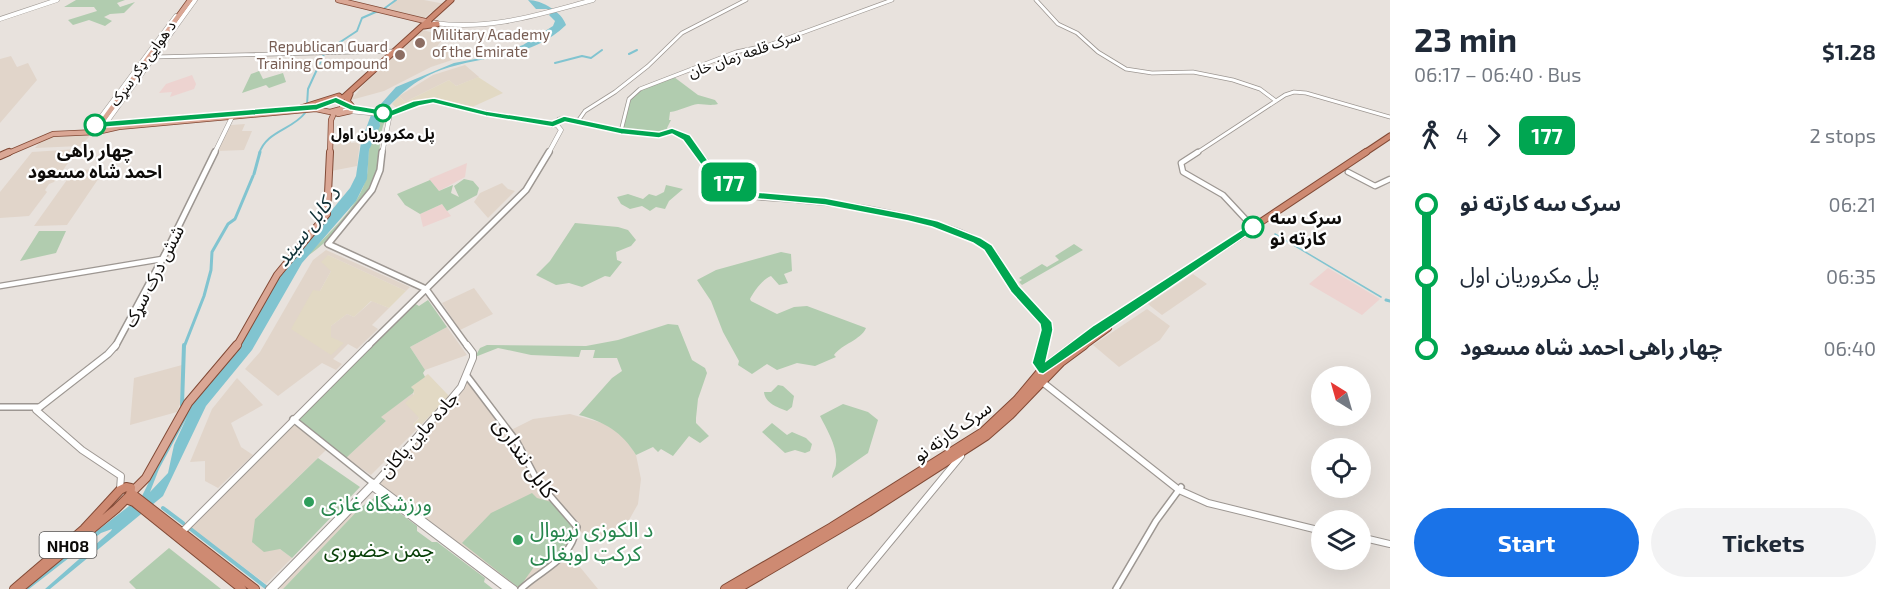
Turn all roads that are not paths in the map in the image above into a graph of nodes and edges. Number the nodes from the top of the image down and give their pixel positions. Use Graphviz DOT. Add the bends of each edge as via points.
graph roads {
  1 [pos="56,0"];
  2 [pos="191,0"];
  3 [pos="338,0"];
  4 [pos="346,0"];
  5 [pos="452,0"];
  6 [pos="587,0"];
  7 [pos="593,0"];
  8 [pos="746,0"];
  9 [pos="892,0"];
  10 [pos="1036,0"];
  11 [pos="553,9"];
  12 [pos="436,16"];
  13 [pos="0,19"];
  14 [pos="427,22"];
  15 [pos="438,23"];
  16 [pos="395,51"];
  17 [pos="154,57"];
  18 [pos="351,91"];
  19 [pos="1276,101"];
  20 [pos="341,102"];
  21 [pos="325,108"];
  22 [pos="300,110"];
  23 [pos="352,110"];
  24 [pos="337,111"];
  25 [pos="391,115"];
  26 [pos="232,117"];
  27 [pos="1390,117"];
  28 [pos="331,120"];
  29 [pos="578,120"];
  30 [pos="106,124"];
  31 [pos="552,124"];
  32 [pos="94,127"];
  33 [pos="621,131"];
  34 [pos="1390,136"];
  35 [pos="1390,140"];
  36 [pos="0,155"];
  37 [pos="1348,172"];
  38 [pos="1390,179"];
  39 [pos="1251,225"];
  40 [pos="328,244"];
  41 [pos="162,259"];
  42 [pos="1173,283"];
  43 [pos="0,286"];
  44 [pos="425,287"];
  45 [pos="1160,291"];
  46 [pos="1084,344"];
  47 [pos="1066,354"];
  48 [pos="1043,369"];
  49 [pos="467,376"];
  50 [pos="1042,380"];
  51 [pos="38,406"];
  52 [pos="0,409"];
  53 [pos="293,419"];
  54 [pos="969,447"];
  55 [pos="952,454"];
  56 [pos="102,463"];
  57 [pos="373,483"];
  58 [pos="1180,489"];
  59 [pos="127,494"];
  60 [pos="149,509"];
  61 [pos="1311,526"];
  62 [pos="181,531"];
  63 [pos="1371,541"];
  64 [pos="1390,545"];
  65 [pos="242,586"];
  66 [pos="14,589"];
  67 [pos="19,589"];
  68 [pos="255,589"];
  69 [pos="271,589"];
  70 [pos="507,589"];
  71 [pos="513,589"];
  72 [pos="521,589"];
  73 [pos="725,589"];
  74 [pos="737,589"];
  75 [pos="851,589"];
  76 [pos="1116,589"];
  1 -- 13 [label="main road"];
  2 -- 17 [label="main road, د هوایی ډګر سړک"];
  2 -- 30 [label="main road"];
  2 -- 32 [label="main road" via="104,119"];
  3 -- 14 [label="main road"];
  4 -- 14 [label="main road"];
  5 -- 12 [label="highway"];
  5 -- 14 [label="highway"];
  6 -- 11 [label="main road"];
  7 -- 11 [label="main road"];
  8 -- 29 [label="street" via="682,33 648,66"];
  9 -- 33 [label="street, سرک قلعه زمان خان" via="640,89 629,99"];
  10 -- 19 [label="street" via="1058,24 1126,69 1193,72 1233,80 1257,88"];
  11 -- 15 [label="main road" via="471,28"];
  12 -- 14 [label="highway"];
  12 -- 15 [label="highway"];
  14 -- 15 [label="highway"];
  14 -- 15 [label="main road"];
  14 -- 16 [label="highway"];
  14 -- 18 [label="highway"];
  16 -- 17 [label="street"];
  16 -- 18 [label="highway"];
  17 -- 30 [label="main road, د هوایی ډګر سړک"];
  18 -- 20 [label="highway"];
  18 -- 22 [label="highway"];
  18 -- 23 [label="highway" via="347,101"];
  19 -- 27 [label="street" via="1294,92 1306,93"];
  19 -- 39 [label="street" via="1180,166 1183,172 1223,195"];
  20 -- 21 [label="main road"];
  20 -- 23 [label="main road"];
  20 -- 24 [label="main road"];
  21 -- 22 [label="main road"];
  21 -- 24 [label="main road"];
  21 -- 28 [label="main road"];
  22 -- 26 [label="main road"];
  22 -- 28 [label="main road"];
  22 -- 30 [label="main road"];
  23 -- 24 [label="main road"];
  23 -- 25 [label="main road"];
  23 -- 28 [label="main road"];
  24 -- 28 [label="main road"];
  25 -- 31 [label="main road" via="434,101 487,115"];
  25 -- 40 [label="main road" via="383,132 380,169 372,188"];
  25 -- 44 [label="main road" via="385,130 382,169 374,189 330,243"];
  26 -- 30 [label="main road"];
  26 -- 41 [label="main road, شش درک سړک"];
  28 -- 59 [label="main road" via="327,213 277,275 232,353 181,413 141,484"];
  29 -- 31 [label="street" via="559,119"];
  29 -- 33 [label="street"];
  30 -- 32 [label="main road"];
  30 -- 32 [label="main road"];
  31 -- 44 [label="main road" via="561,130 526,189"];
  32 -- 36 [label="main road" via="51,134"];
  33 -- 48 [label="street" via="659,135 672,131 685,136 706,164 741,194 825,202 900,216 977,240 992,251 1014,288 1046,322 1039,363"];
  34 -- 42 [label="highway, سرک کارته نو" via="1185,270"];
  35 -- 42 [label="highway, سرک کارته نو" via="1206,267"];
  37 -- 38 [label="street" via="1375,186"];
  40 -- 44 [label="main road, جاده ماین پاکان"];
  41 -- 43 [label="street"];
  41 -- 51 [label="main road, شش درک سړک" via="113,350"];
  42 -- 45 [label="highway, سرک کارته نو"];
  44 -- 49 [label="main road, جاده ماین پاکان" via="471,351 473,358"];
  44 -- 53 [label="main road"];
  45 -- 46 [label="highway, سرک کارته نو"];
  45 -- 46 [label="highway, سرک کارته نو" via="1155,300"];
  46 -- 47 [label="highway, سرک کارته نو"];
  47 -- 48 [label="highway, سرک کارته نو"];
  47 -- 50 [label="highway, سرک کارته نو"];
  48 -- 55 [label="highway, سرک کارته نو" via="1005,413"];
  49 -- 57 [label="main road, جاده ماین پاکان" via="451,399"];
  49 -- 72 [label="street, کابل ننداری" via="517,442 543,489 577,527 553,567"];
  50 -- 54 [label="highway, سرک کارته نو" via="997,428"];
  50 -- 58 [label="main road"];
  51 -- 52 [label="street"];
  51 -- 56 [label="main road" via="38,414"];
  53 -- 57 [label="street"];
  53 -- 62 [label="main road"];
  54 -- 55 [label="highway, سرک کارته نو"];
  54 -- 75 [label="main road"];
  55 -- 73 [label="highway, سرک کارته نو"];
  55 -- 74 [label="highway, سرک کارته نو" via="868,512"];
  56 -- 59 [label="main road" via="120,479"];
  57 -- 69 [label="main road" via="303,561"];
  57 -- 70 [label="main road" via="374,488"];
  57 -- 71 [label="main road"];
  58 -- 61 [label="main road" via="1208,503"];
  58 -- 76 [label="street"];
  59 -- 60 [label="highway"];
  59 -- 66 [label="highway, NH08"];
  59 -- 67 [label="highway, NH08" via="116,509"];
  60 -- 62 [label="highway"];
  60 -- 65 [label="highway"];
  62 -- 65 [label="highway"];
  63 -- 64 [label="main road"];
  65 -- 68 [label="highway"];
}
